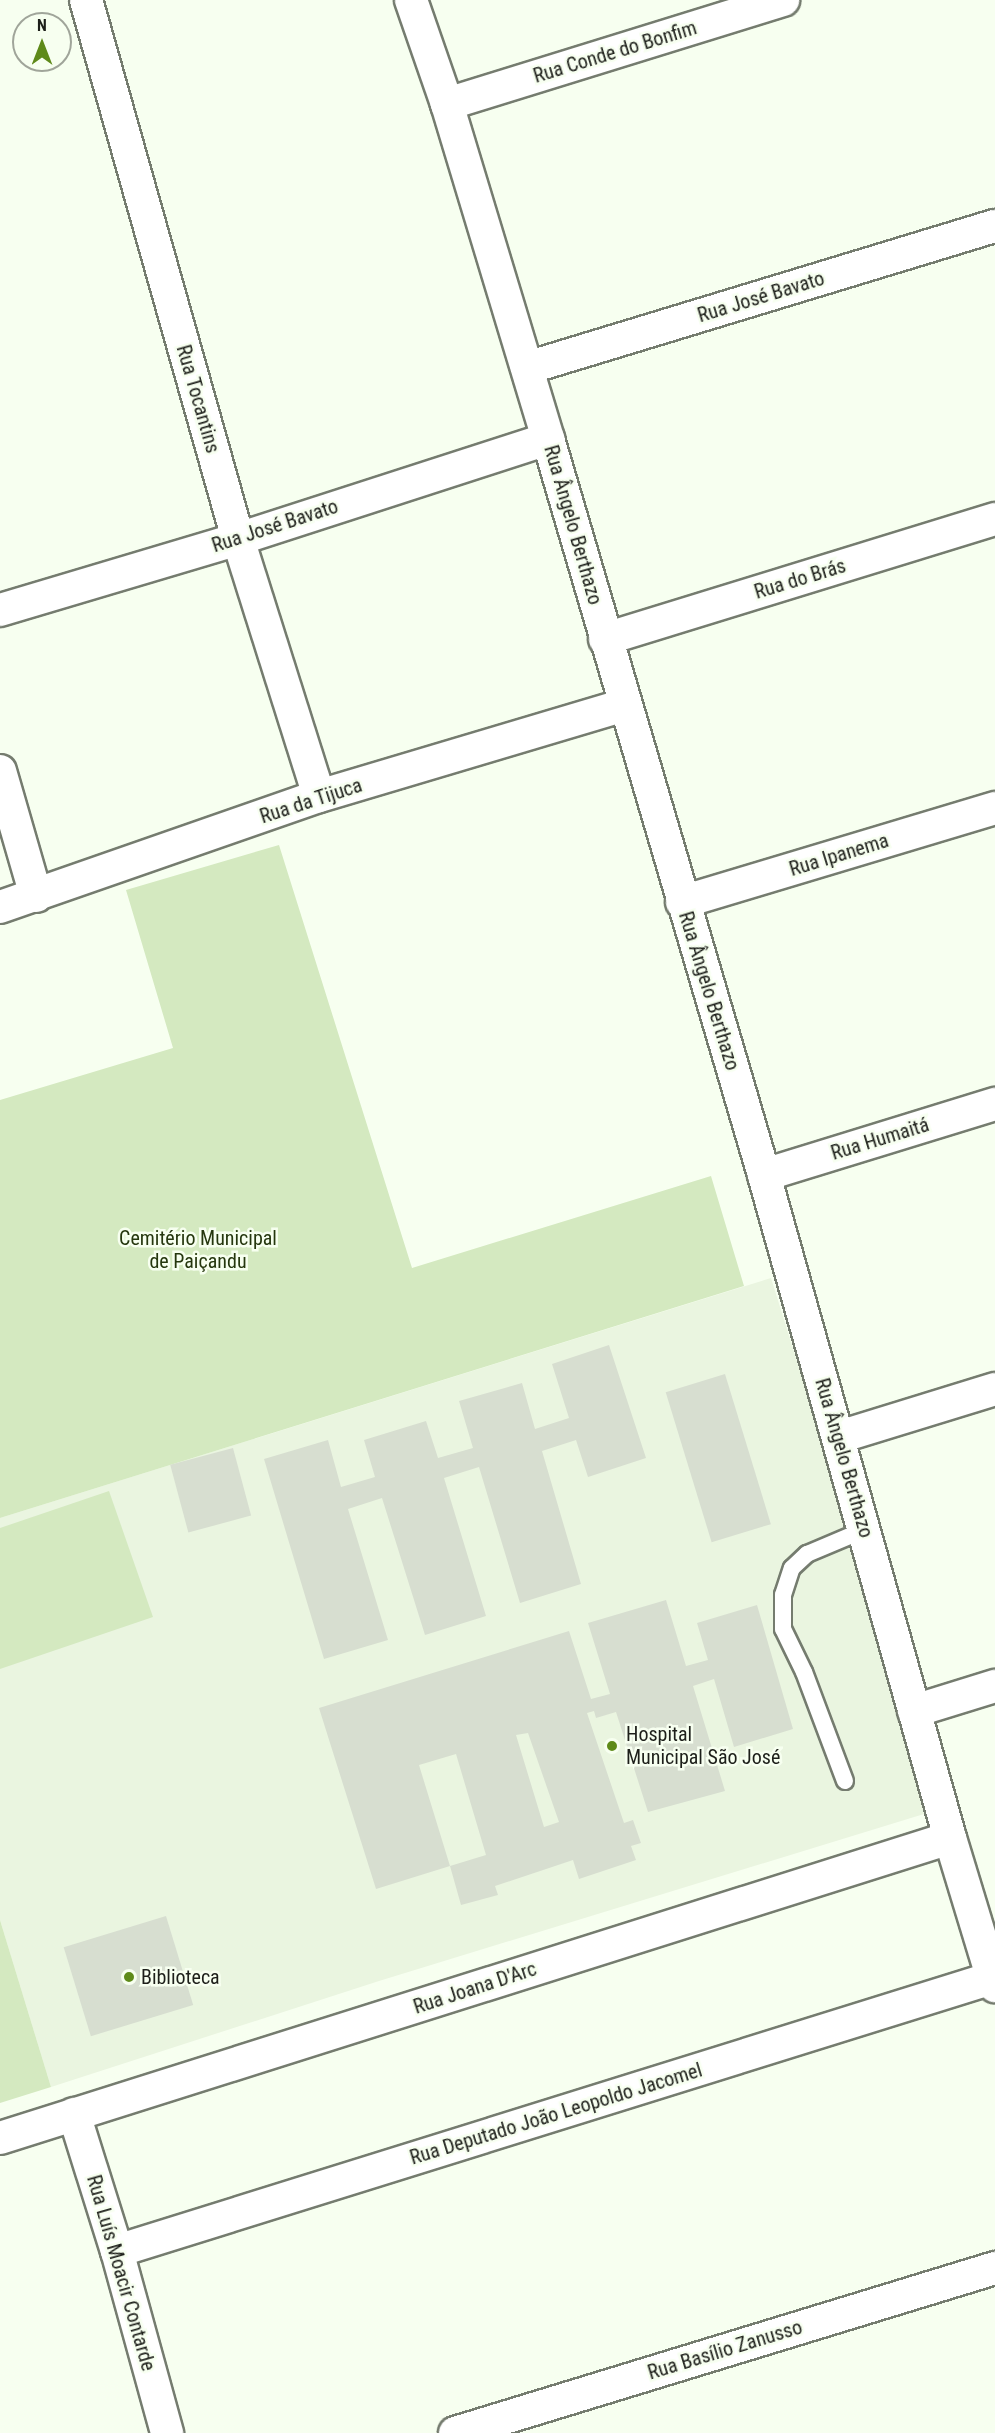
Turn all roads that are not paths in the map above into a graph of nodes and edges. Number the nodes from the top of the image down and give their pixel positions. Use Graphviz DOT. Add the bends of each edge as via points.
graph roads {
  1 [pos="86,0"];
  2 [pos="411,0"];
  3 [pos="783,0"];
  4 [pos="447,104"];
  5 [pos="995,226"];
  6 [pos="527,368"];
  7 [pos="548,439"];
  8 [pos="995,519"];
  9 [pos="238,539"];
  10 [pos="0,610"];
  11 [pos="605,639"];
  12 [pos="625,705"];
  13 [pos="0,771"];
  14 [pos="319,796"];
  15 [pos="995,808"];
  16 [pos="36,896"];
  17 [pos="682,902"];
  18 [pos="0,907"];
  19 [pos="995,1104"];
  20 [pos="764,1175"];
  21 [pos="995,1389"];
  22 [pos="838,1437"];
  23 [pos="864,1530"];
  24 [pos="995,1686"];
  25 [pos="914,1711"];
  26 [pos="845,1781"];
  27 [pos="950,1838"];
  28 [pos="994,1980"];
  29 [pos="74,2114"];
  30 [pos="0,2138"];
  31 [pos="117,2251"];
  32 [pos="995,2268"];
  33 [pos="167,2433"];
  34 [pos="455,2433"];
  1 -- 9 [label="street, Rua Tocantins"];
  2 -- 4 [label="street, Rua Ângelo Berthazo"];
  3 -- 4 [label="street, Rua Conde do Bonfim"];
  4 -- 6 [label="street, Rua Ângelo Berthazo"];
  5 -- 6 [label="street, Rua José Bavato"];
  6 -- 7 [label="street, Rua Ângelo Berthazo"];
  7 -- 9 [label="street, Rua José Bavato"];
  7 -- 11 [label="street, Rua Ângelo Berthazo"];
  8 -- 11 [label="street, Rua do Brás"];
  9 -- 10 [label="street, Rua José Bavato"];
  9 -- 14 [label="street, Rua Tocantins"];
  11 -- 12 [label="street, Rua Ângelo Berthazo"];
  12 -- 14 [label="street, Rua da Tijuca"];
  12 -- 17 [label="street, Rua Ângelo Berthazo"];
  13 -- 16 [label="street"];
  14 -- 16 [label="street, Rua da Tijuca"];
  15 -- 17 [label="street, Rua Ipanema"];
  16 -- 18 [label="street, Rua da Tijuca"];
  17 -- 20 [label="street, Rua Ângelo Berthazo"];
  19 -- 20 [label="street, Rua Humaitá"];
  20 -- 22 [label="street, Rua Ângelo Berthazo"];
  21 -- 22 [label="street"];
  22 -- 23 [label="street, Rua Ângelo Berthazo"];
  23 -- 25 [label="street, Rua Ângelo Berthazo"];
  23 -- 26 [label="lane" via="807,1554 792,1568 783,1595 783,1629 804,1672"];
  24 -- 25 [label="street"];
  25 -- 27 [label="street, Rua Ângelo Berthazo"];
  27 -- 28 [label="street, Rua Ângelo Berthazo"];
  27 -- 29 [label="street, Rua Joana D'Arc"];
  28 -- 31 [label="street, Rua Deputado João Leopoldo Jacomel"];
  29 -- 30 [label="street, Rua Joana D'Arc"];
  29 -- 31 [label="street, Rua Luís Moacir Contarde"];
  31 -- 33 [label="street, Rua Luís Moacir Contarde"];
  32 -- 34 [label="street, Rua Basílio Zanusso"];
}
